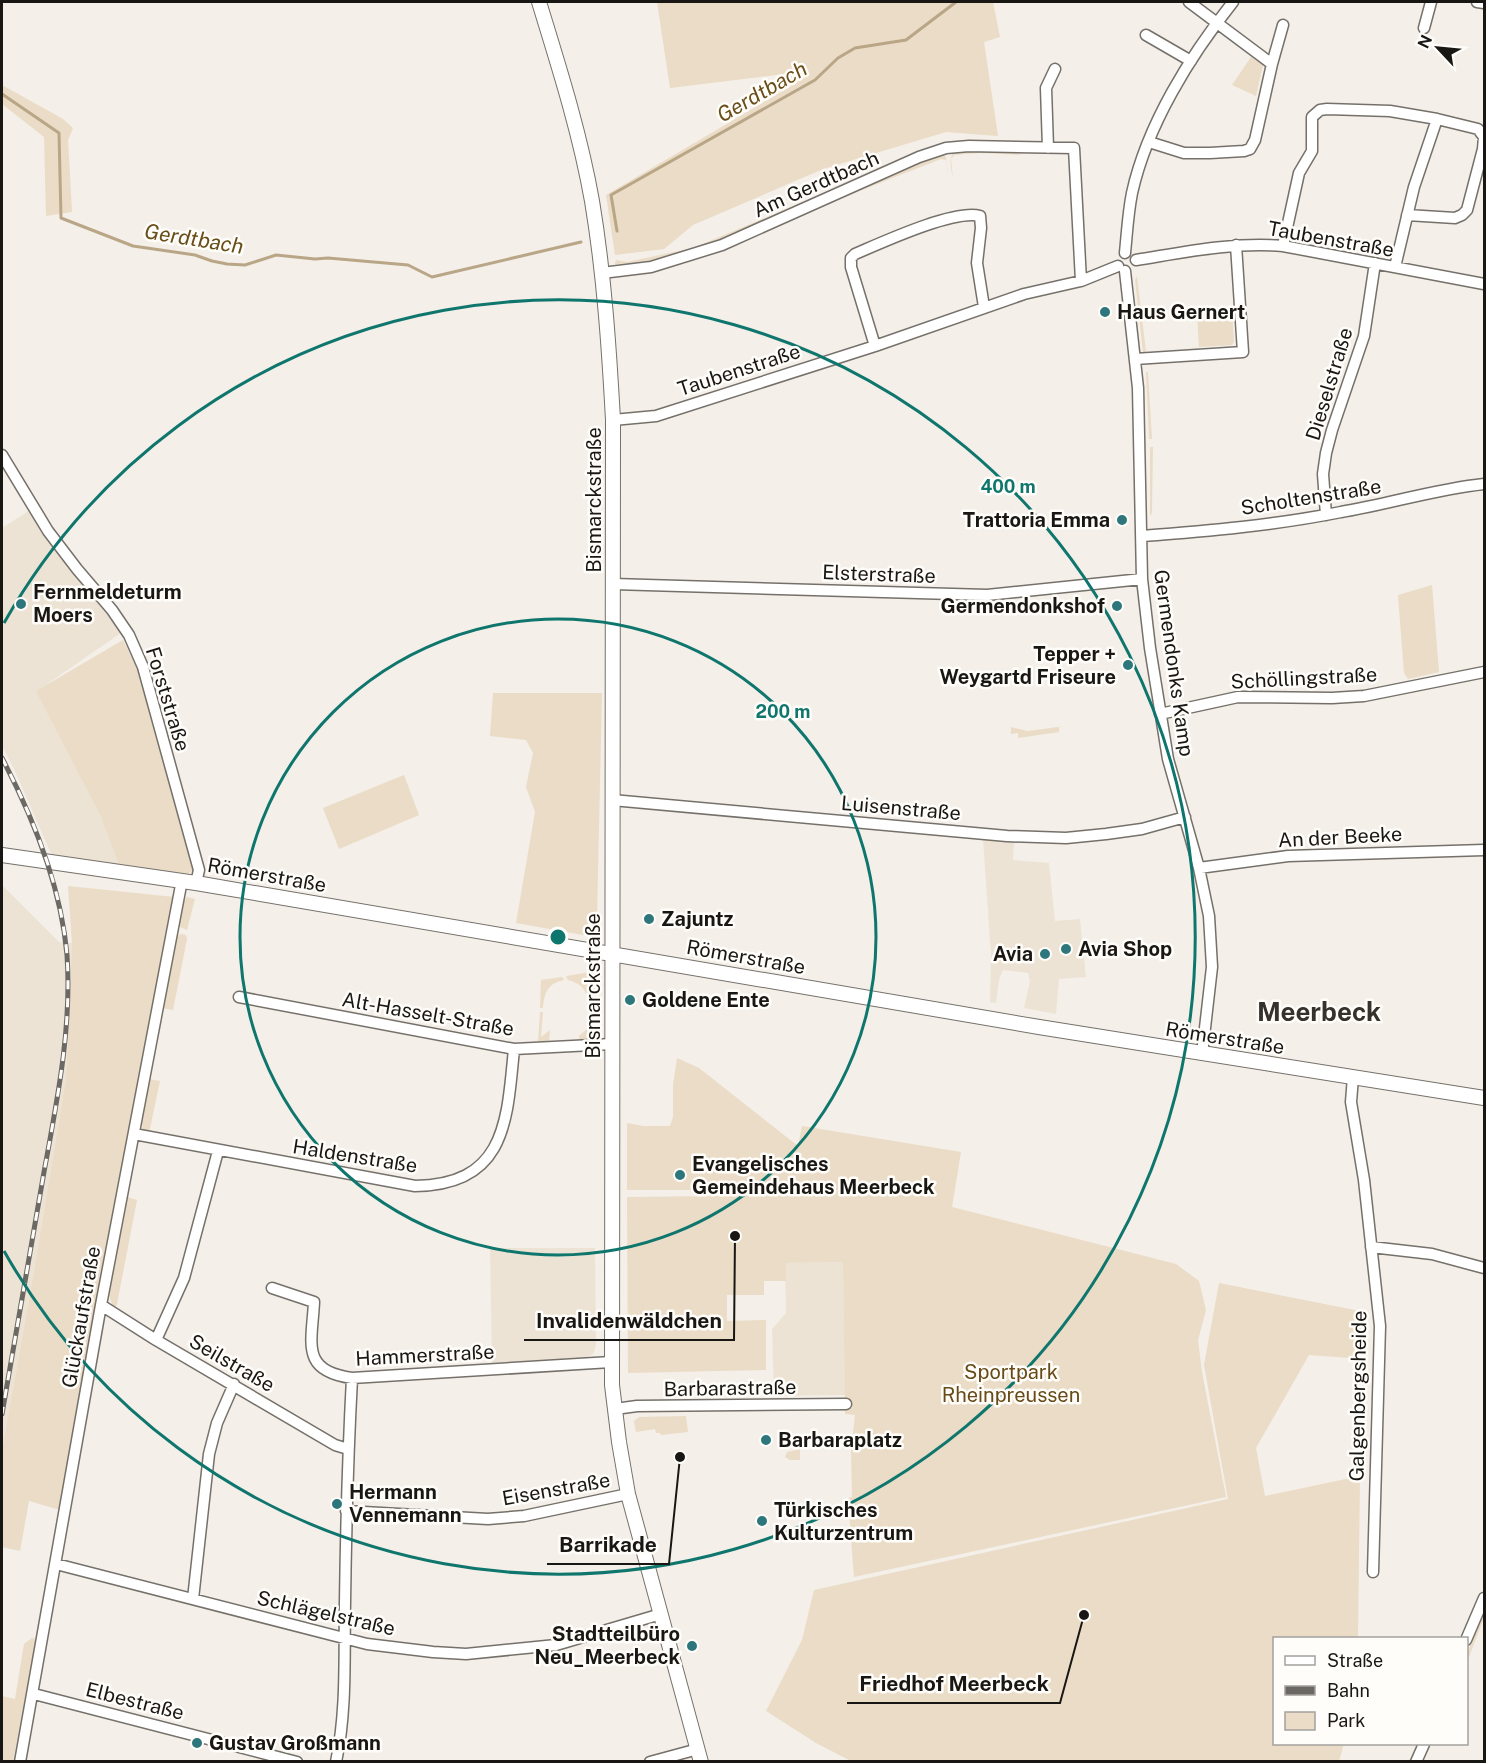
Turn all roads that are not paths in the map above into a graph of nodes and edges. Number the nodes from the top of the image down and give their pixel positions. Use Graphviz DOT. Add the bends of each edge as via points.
graph roads {
  1 [pos="538,2"];
  2 [pos="1189,2"];
  3 [pos="1233,2"];
  4 [pos="1431,2"];
  5 [pos="1216,22"];
  6 [pos="1283,25"];
  7 [pos="1424,28"];
  8 [pos="1146,35"];
  9 [pos="1191,61"];
  10 [pos="1272,64"];
  11 [pos="1055,69"];
  12 [pos="1437,119"];
  13 [pos="1149,142"];
  14 [pos="1047,148"];
  15 [pos="1407,215"];
  16 [pos="1236,245"];
  17 [pos="1283,246"];
  18 [pos="1125,253"];
  19 [pos="1136,260"];
  20 [pos="1375,263"];
  21 [pos="1395,267"];
  22 [pos="1121,269"];
  23 [pos="602,273"];
  24 [pos="1081,281"];
  25 [pos="1485,284"];
  26 [pos="984,307"];
  27 [pos="875,346"];
  28 [pos="1135,359"];
  29 [pos="613,420"];
  30 [pos="2,455"];
  31 [pos="1485,484"];
  32 [pos="1326,515"];
  33 [pos="1142,536"];
  34 [pos="1142,579"];
  35 [pos="613,584"];
  36 [pos="1485,672"];
  37 [pos="1160,714"];
  38 [pos="612,800"];
  39 [pos="1185,817"];
  40 [pos="1485,850"];
  41 [pos="2,855"];
  42 [pos="1199,868"];
  43 [pos="182,880"];
  44 [pos="196,883"];
  45 [pos="612,953"];
  46 [pos="239,997"];
  47 [pos="612,1044"];
  48 [pos="514,1049"];
  49 [pos="1202,1054"];
  50 [pos="1353,1077"];
  51 [pos="1485,1098"];
  52 [pos="134,1134"];
  53 [pos="218,1151"];
  54 [pos="1371,1247"];
  55 [pos="1485,1268"];
  56 [pos="272,1288"];
  57 [pos="101,1305"];
  58 [pos="156,1340"];
  59 [pos="611,1362"];
  60 [pos="351,1378"];
  61 [pos="234,1384"];
  62 [pos="846,1404"];
  63 [pos="615,1408"];
  64 [pos="348,1449"];
  65 [pos="628,1494"];
  66 [pos="346,1511"];
  67 [pos="56,1564"];
  68 [pos="1372,1572"];
  69 [pos="1485,1598"];
  70 [pos="193,1599"];
  71 [pos="661,1614"];
  72 [pos="1468,1638"];
  73 [pos="345,1639"];
  74 [pos="34,1694"];
  75 [pos="1423,1745"];
  76 [pos="700,1755"];
  77 [pos="1417,1759"];
  78 [pos="20,1761"];
  79 [pos="297,1761"];
  80 [pos="336,1761"];
  81 [pos="650,1761"];
  82 [pos="1430,1761"];
  1 -- 23 [label="main road, Bismarckstraße" via="569,96"];
  2 -- 5 [label="street"];
  3 -- 5 [label="street"];
  4 -- 7 [label="street"];
  5 -- 9 [label="street"];
  5 -- 10 [label="street"];
  6 -- 10 [label="street"];
  8 -- 9 [label="street"];
  9 -- 13 [label="street"];
  10 -- 13 [label="street" via="1250,149 1184,153"];
  11 -- 14 [label="street" via="1046,88"];
  12 -- 15 [label="street"];
  12 -- 15 [label="street" via="1478,129 1484,137 1467,210 1455,218"];
  12 -- 17 [label="street" via="1390,111 1315,113 1311,123 1312,151 1299,173"];
  13 -- 18 [label="street" via="1132,194"];
  14 -- 23 [label="street, Am Gerdtbach" via="946,148 722,245 651,267"];
  14 -- 24 [label="street, Am Gerdtbach" via="1074,148"];
  15 -- 21 [label="street"];
  16 -- 17 [label="street, Taubenstraße"];
  16 -- 19 [label="street, Taubenstraße"];
  16 -- 28 [label="street" via="1243,352"];
  17 -- 20 [label="street, Taubenstraße"];
  18 -- 19 [label="street"];
  18 -- 22 [label="street" via="1119,257"];
  19 -- 22 [label="street" via="1133,269"];
  20 -- 21 [label="street, Taubenstraße"];
  20 -- 32 [label="street, Dieselstraße" via="1364,336 1326,453"];
  21 -- 25 [label="street, Taubenstraße"];
  22 -- 24 [label="street, Taubenstraße"];
  22 -- 28 [label="street, Germendonks Kamp"];
  23 -- 29 [label="main road, Bismarckstraße"];
  24 -- 26 [label="street, Taubenstraße"];
  26 -- 27 [label="street, Taubenstraße"];
  26 -- 27 [label="street" via="977,263 980,216 956,217 902,235 850,258"];
  27 -- 29 [label="street, Taubenstraße" via="656,416"];
  28 -- 33 [label="street, Germendonks Kamp"];
  29 -- 35 [label="main road, Bismarckstraße"];
  30 -- 44 [label="street, Forststraße" via="48,531 129,635 143,667 199,870"];
  31 -- 32 [label="street, Scholtenstraße"];
  32 -- 33 [label="street, Scholtenstraße"];
  33 -- 34 [label="street, Germendonks Kamp"];
  34 -- 35 [label="street, Elsterstraße" via="987,595"];
  34 -- 37 [label="street, Germendonks Kamp"];
  35 -- 38 [label="main road, Bismarckstraße"];
  36 -- 37 [label="street, Schöllingstraße" via="1364,696 1238,697"];
  37 -- 39 [label="street, Germendonks Kamp" via="1167,759"];
  38 -- 39 [label="street, Luisenstraße" via="1054,838 1142,829"];
  38 -- 45 [label="main road, Bismarckstraße"];
  39 -- 42 [label="street, Germendonks Kamp"];
  40 -- 42 [label="street, An der Beeke" via="1288,856"];
  41 -- 43 [label="main road, Römerstraße"];
  42 -- 49 [label="street, Germendonks Kamp" via="1209,916 1212,967"];
  43 -- 44 [label="main road, Römerstraße"];
  43 -- 52 [label="street, Glückaufstraße"];
  44 -- 45 [label="main road, Römerstraße"];
  45 -- 47 [label="main road, Bismarckstraße"];
  45 -- 49 [label="main road, Römerstraße"];
  46 -- 48 [label="street, Alt-Hasselt-Straße"];
  47 -- 48 [label="street, Alt-Hasselt-Straße"];
  47 -- 59 [label="main road, Bismarckstraße"];
  48 -- 53 [label="street, Haldenstraße" via="508,1108 498,1141 475,1168 452,1180 415,1186"];
  49 -- 50 [label="main road, Römerstraße"];
  50 -- 51 [label="main road, Römerstraße"];
  50 -- 54 [label="street, Galgenbergsheide" via="1351,1102"];
  52 -- 53 [label="street, Haldenstraße"];
  52 -- 57 [label="street, Glückaufstraße"];
  53 -- 58 [label="street" via="184,1278"];
  54 -- 55 [label="street" via="1432,1254"];
  54 -- 68 [label="street, Galgenbergsheide" via="1380,1326"];
  56 -- 60 [label="street, Hammerstraße" via="314,1302 312,1345 316,1364 329,1373"];
  57 -- 58 [label="street, Seilstraße"];
  57 -- 67 [label="street, Glückaufstraße"];
  58 -- 61 [label="street, Seilstraße"];
  59 -- 60 [label="street, Hammerstraße"];
  59 -- 63 [label="main road, Bismarckstraße"];
  60 -- 64 [label="street"];
  61 -- 64 [label="street, Seilstraße"];
  61 -- 70 [label="street" via="211,1446"];
  62 -- 63 [label="street, Barbarastraße"];
  63 -- 65 [label="main road, Bismarckstraße"];
  64 -- 66 [label="street"];
  65 -- 66 [label="street, Eisenstraße" via="524,1516 488,1519"];
  65 -- 71 [label="main road, Bismarckstraße"];
  66 -- 73 [label="street"];
  67 -- 70 [label="street, Schlägelstraße"];
  67 -- 74 [label="street, Glückaufstraße"];
  69 -- 72 [label="street"];
  70 -- 73 [label="street, Schlägelstraße"];
  71 -- 73 [label="street, Schlägelstraße" via="556,1644 465,1654 376,1646"];
  71 -- 76 [label="main road, Bismarckstraße"];
  73 -- 80 [label="street" via="341,1737"];
  74 -- 78 [label="street, Glückaufstraße"];
  74 -- 79 [label="street, Elbestraße"];
  75 -- 77 [label="street"];
  76 -- 81 [label="street"];
  77 -- 82 [label="street"];
}
